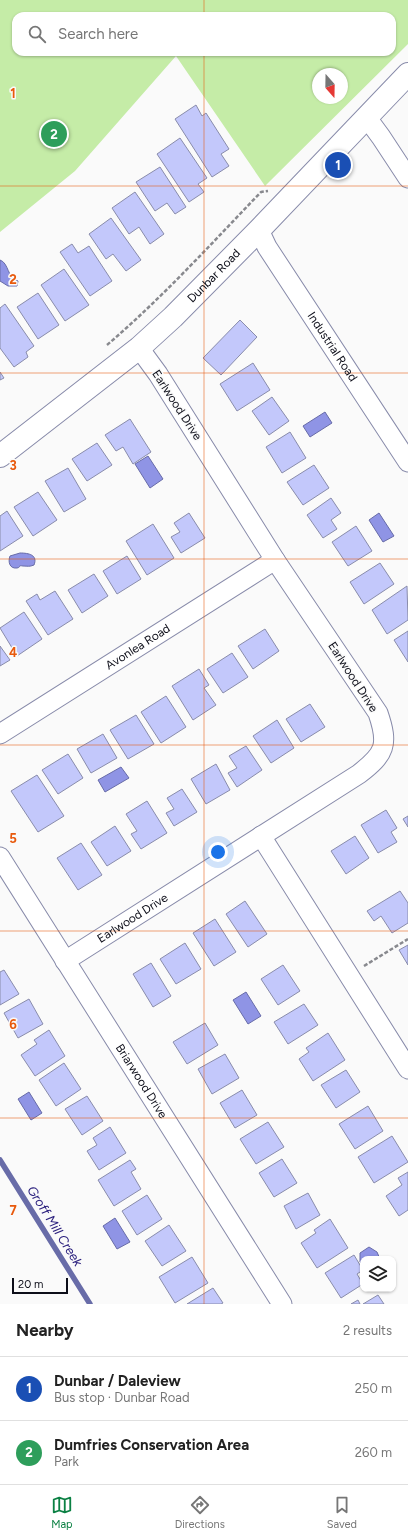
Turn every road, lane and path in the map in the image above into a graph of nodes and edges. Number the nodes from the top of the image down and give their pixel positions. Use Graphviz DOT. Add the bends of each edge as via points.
graph roads {
  1 [pos="408,74"];
  2 [pos="367,118"];
  3 [pos="408,178"];
  4 [pos="270,190"];
  5 [pos="259,230"];
  6 [pos="105,346"];
  7 [pos="140,348"];
  8 [pos="0,456"];
  9 [pos="408,462"];
  10 [pos="275,560"];
  11 [pos="0,734"];
  12 [pos="261,836"];
  13 [pos="0,857"];
  14 [pos="408,939"];
  15 [pos="65,961"];
  16 [pos="349,976"];
  17 [pos="408,1069"];
  18 [pos="282,1304"];
  1 -- 2 [label="street, Dunbar Road"];
  2 -- 3 [label="street"];
  2 -- 5 [label="street, Dunbar Road"];
  4 -- 6 [label="path" via="261,192 194,262 122,333"];
  5 -- 7 [label="street, Dunbar Road"];
  5 -- 9 [label="street, Industrial Road" via="267,247"];
  7 -- 8 [label="street, Dunbar Road"];
  7 -- 10 [label="street, Earlwood Drive"];
  10 -- 11 [label="street, Avonlea Road"];
  10 -- 12 [label="street, Earlwood Drive" via="378,713 384,729 384,747 376,761 359,774"];
  12 -- 15 [label="street, Earlwood Drive"];
  12 -- 16 [label="street"];
  13 -- 15 [label="street, Briarwood Drive"];
  14 -- 16 [label="path"];
  15 -- 18 [label="street, Briarwood Drive"];
  16 -- 17 [label="street"];
}
